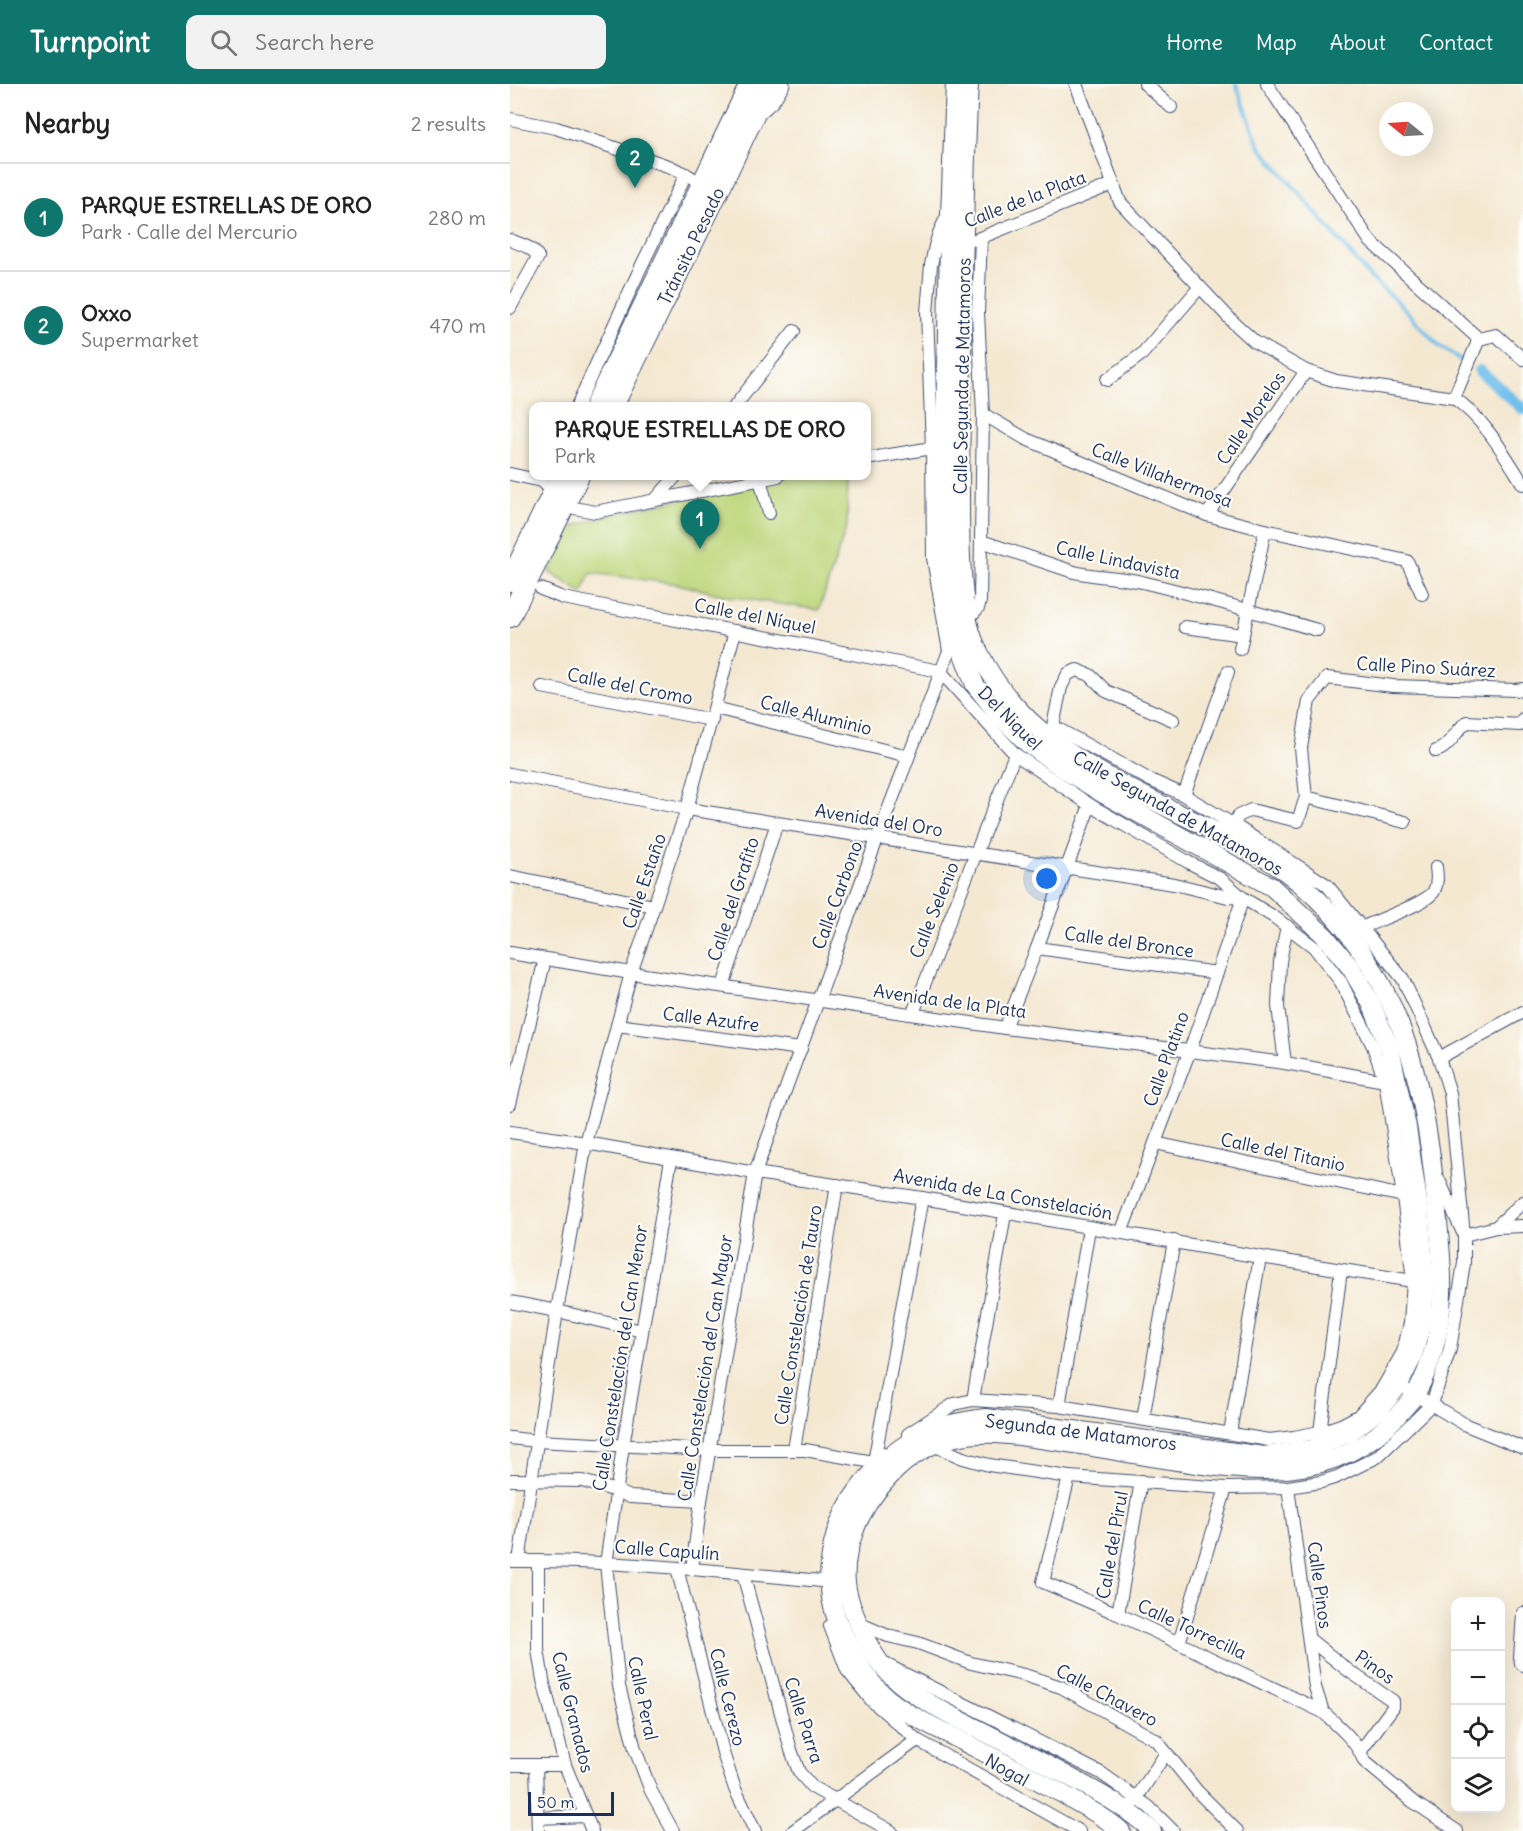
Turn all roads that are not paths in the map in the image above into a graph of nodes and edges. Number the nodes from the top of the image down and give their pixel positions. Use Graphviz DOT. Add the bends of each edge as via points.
graph roads {
  1 [pos="750,84"];
  2 [pos="769,84"];
  3 [pos="782,84"];
  4 [pos="955,84"];
  5 [pos="969,84"];
  6 [pos="1076,84"];
  7 [pos="1145,84"];
  8 [pos="1267,84"];
  9 [pos="745,101"];
  10 [pos="1171,107"];
  11 [pos="510,119"];
  12 [pos="694,180"];
  13 [pos="1113,184"];
  14 [pos="951,209"];
  15 [pos="510,240"];
  16 [pos="965,241"];
  17 [pos="1200,287"];
  18 [pos="510,308"];
  19 [pos="794,331"];
  20 [pos="1479,339"];
  21 [pos="1523,359"];
  22 [pos="1306,371"];
  23 [pos="1107,380"];
  24 [pos="1454,398"];
  25 [pos="579,402"];
  26 [pos="597,402"];
  27 [pos="615,402"];
  28 [pos="738,402"];
  29 [pos="983,414"];
  30 [pos="932,448"];
  31 [pos="871,458"];
  32 [pos="510,474"];
  33 [pos="529,479"];
  34 [pos="532,480"];
  35 [pos="569,480"];
  36 [pos="672,480"];
  37 [pos="755,480"];
  38 [pos="760,480"];
  39 [pos="1523,484"];
  40 [pos="553,486"];
  41 [pos="655,500"];
  42 [pos="769,513"];
  43 [pos="1207,515"];
  44 [pos="1265,530"];
  45 [pos="981,541"];
  46 [pos="510,581"];
  47 [pos="541,589"];
  48 [pos="1422,594"];
  49 [pos="1248,609"];
  50 [pos="510,617"];
  51 [pos="963,624"];
  52 [pos="1185,627"];
  53 [pos="1317,630"];
  54 [pos="735,631"];
  55 [pos="1243,635"];
  56 [pos="1240,649"];
  57 [pos="948,651"];
  58 [pos="940,671"];
  59 [pos="1228,672"];
  60 [pos="542,687"];
  61 [pos="1523,689"];
  62 [pos="713,714"];
  63 [pos="1523,719"];
  64 [pos="1173,720"];
  65 [pos="1436,751"];
  66 [pos="1015,754"];
  67 [pos="908,756"];
  68 [pos="1087,766"];
  69 [pos="510,774"];
  70 [pos="1150,780"];
  71 [pos="1184,795"];
  72 [pos="1306,797"];
  73 [pos="1090,805"];
  74 [pos="687,809"];
  75 [pos="1405,822"];
  76 [pos="777,823"];
  77 [pos="1234,825"];
  78 [pos="877,838"];
  79 [pos="976,854"];
  80 [pos="1436,867"];
  81 [pos="1067,868"];
  82 [pos="510,876"];
  83 [pos="1243,898"];
  84 [pos="654,906"];
  85 [pos="1287,927"];
  86 [pos="1361,928"];
  87 [pos="1037,948"];
  88 [pos="510,953"];
  89 [pos="545,959"];
  90 [pos="631,973"];
  91 [pos="1217,973"];
  92 [pos="723,986"];
  93 [pos="818,1000"];
  94 [pos="913,1013"];
  95 [pos="1522,1014"];
  96 [pos="617,1025"];
  97 [pos="1005,1028"];
  98 [pos="801,1048"];
  99 [pos="1190,1050"];
  100 [pos="1438,1058"];
  101 [pos="1285,1063"];
  102 [pos="1385,1081"];
  103 [pos="510,1104"];
  104 [pos="510,1132"];
  105 [pos="586,1143"];
  106 [pos="1155,1143"];
  107 [pos="671,1159"];
  108 [pos="1433,1168"];
  109 [pos="755,1173"];
  110 [pos="837,1185"];
  111 [pos="1403,1196"];
  112 [pos="922,1198"];
  113 [pos="1523,1202"];
  114 [pos="1005,1214"];
  115 [pos="1496,1227"];
  116 [pos="1523,1227"];
  117 [pos="1089,1228"];
  118 [pos="1121,1233"];
  119 [pos="1464,1236"];
  120 [pos="1174,1241"];
  121 [pos="1260,1257"];
  122 [pos="1341,1270"];
  123 [pos="1413,1281"];
  124 [pos="510,1302"];
  125 [pos="557,1311"];
  126 [pos="642,1331"];
  127 [pos="1399,1385"];
  128 [pos="1415,1394"];
  129 [pos="974,1400"];
  130 [pos="1432,1404"];
  131 [pos="1059,1406"];
  132 [pos="1143,1419"];
  133 [pos="1320,1432"];
  134 [pos="1230,1433"];
  135 [pos="510,1438"];
  136 [pos="537,1441"];
  137 [pos="933,1445"];
  138 [pos="623,1446"];
  139 [pos="1523,1448"];
  140 [pos="710,1450"];
  141 [pos="794,1450"];
  142 [pos="1266,1464"];
  143 [pos="882,1466"];
  144 [pos="1070,1477"];
  145 [pos="510,1480"];
  146 [pos="530,1480"];
  147 [pos="1141,1481"];
  148 [pos="1288,1487"];
  149 [pos="1226,1488"];
  150 [pos="617,1491"];
  151 [pos="860,1500"];
  152 [pos="701,1501"];
  153 [pos="515,1561"];
  154 [pos="538,1561"];
  155 [pos="606,1564"];
  156 [pos="677,1568"];
  157 [pos="692,1569"];
  158 [pos="743,1574"];
  159 [pos="821,1581"];
  160 [pos="1523,1612"];
  161 [pos="1118,1614"];
  162 [pos="858,1623"];
  163 [pos="834,1625"];
  164 [pos="1309,1639"];
  165 [pos="1179,1643"];
  166 [pos="1523,1665"];
  167 [pos="1315,1687"];
  168 [pos="1323,1712"];
  169 [pos="917,1740"];
  170 [pos="1360,1752"];
  171 [pos="1166,1753"];
  172 [pos="510,1765"];
  173 [pos="536,1765"];
  174 [pos="565,1765"];
  175 [pos="835,1799"];
  176 [pos="1132,1805"];
  177 [pos="585,1816"];
  178 [pos="538,1818"];
  179 [pos="538,1831"];
  180 [pos="592,1831"];
  181 [pos="673,1831"];
  182 [pos="755,1831"];
  183 [pos="793,1831"];
  184 [pos="891,1831"];
  185 [pos="1079,1831"];
  186 [pos="1121,1831"];
  187 [pos="1152,1831"];
  188 [pos="1173,1831"];
  189 [pos="1237,1831"];
  190 [pos="1457,1831"];
  1 -- 9 [label="main road, Tránsito Pesado"];
  2 -- 9 [label="main road, Tránsito Pesado"];
  3 -- 9 [label="street" via="772,100"];
  4 -- 14 [label="main road, Calle Segunda de Matamoros"];
  5 -- 16 [label="main road, Calle Segunda de Matamoros"];
  6 -- 13 [label="street"];
  7 -- 10 [label="street"];
  8 -- 20 [label="street" via="1370,241"];
  9 -- 12 [label="main road, Tránsito Pesado"];
  9 -- 27 [label="main road, Tránsito Pesado" via="716,196"];
  11 -- 12 [label="street" via="556,128 671,167"];
  12 -- 25 [label="street" via="640,268"];
  12 -- 26 [label="main road, Tránsito Pesado"];
  13 -- 16 [label="street, Calle de la Plata"];
  13 -- 17 [label="street" via="1124,207"];
  14 -- 16 [label="main road, Calle Segunda de Matamoros"];
  14 -- 30 [label="street" via="934,246 927,312"];
  15 -- 18 [label="street" via="530,248 538,257"];
  16 -- 29 [label="street, Calle Carbono" via="978,314"];
  16 -- 51 [label="main road, Calle Segunda de Matamoros" via="959,534"];
  17 -- 22 [label="street" via="1255,342"];
  17 -- 23 [label="street" via="1142,354"];
  19 -- 28 [label="street"];
  20 -- 21 [label="street" via="1496,335"];
  20 -- 24 [label="street"];
  22 -- 24 [label="street" via="1336,381"];
  22 -- 43 [label="street, Calle Morelos"];
  24 -- 39 [label="street" via="1486,427"];
  29 -- 43 [label="street, Calle Villahermosa" via="1026,439"];
  29 -- 45 [label="street, Calle Carbono"];
  30 -- 31 [label="street"];
  30 -- 57 [label="street" via="933,558"];
  32 -- 33 [label="street"];
  34 -- 40 [label="street"];
  35 -- 40 [label="main road"];
  36 -- 41 [label="street"];
  37 -- 41 [label="street"];
  38 -- 42 [label="street"];
  40 -- 41 [label="street" via="595,512"];
  40 -- 46 [label="main road"];
  40 -- 50 [label="main road"];
  43 -- 44 [label="street, Calle Villahermosa"];
  44 -- 48 [label="street, Calle Villahermosa" via="1407,561"];
  44 -- 49 [label="street"];
  45 -- 49 [label="street, Calle Lindavista" via="1074,573 1112,576"];
  45 -- 51 [label="street, Calle Carbono" via="980,601"];
  47 -- 54 [label="street, Calle del Níquel" via="563,598"];
  49 -- 53 [label="street, Calle Lindavista"];
  49 -- 55 [label="street"];
  51 -- 57 [label="street, Calle Carbono"];
  51 -- 68 [label="main road, Calle Segunda de Matamoros" via="1008,699 1045,736"];
  51 -- 127 [label="main road, Calle Segunda de Matamoros" via="963,654 975,685 1026,743 1102,793 1272,886 1325,936 1351,968 1390,1049 1419,1209 1425,1278 1423,1317 1413,1356"];
  52 -- 55 [label="street"];
  54 -- 58 [label="street, Calle del Níquel"];
  54 -- 62 [label="street, Calle Estaño"];
  55 -- 56 [label="street"];
  57 -- 58 [label="street, Calle Carbono"];
  58 -- 66 [label="street, Del Niquel"];
  58 -- 67 [label="street, Calle Carbono"];
  59 -- 71 [label="street"];
  60 -- 62 [label="street, Calle del Cromo"];
  61 -- 72 [label="street, Calle Pino Suárez" via="1393,686 1327,678 1309,701 1301,748"];
  62 -- 67 [label="street, Calle Aluminio"];
  62 -- 74 [label="street, Calle Estaño"];
  63 -- 65 [label="street" via="1520,725 1467,722 1445,747"];
  64 -- 70 [label="street" via="1106,691 1090,675 1077,670 1068,674 1061,687 1053,726"];
  66 -- 73 [label="street, Del Niquel"];
  66 -- 79 [label="street, Calle Selenio"];
  67 -- 78 [label="street, Calle Carbono"];
  68 -- 70 [label="street"];
  68 -- 108 [label="main road, Calle Segunda de Matamoros" via="1277,867 1340,922 1380,979 1399,1022 1412,1058"];
  69 -- 74 [label="street, Avenida del Oro"];
  70 -- 71 [label="street"];
  71 -- 77 [label="street"];
  72 -- 75 [label="street"];
  72 -- 77 [label="street" via="1298,821 1251,810 1238,816"];
  73 -- 81 [label="street"];
  73 -- 83 [label="street, Del Niquel" via="1221,879"];
  74 -- 76 [label="street, Avenida del Oro"];
  74 -- 84 [label="street, Calle Estaño"];
  76 -- 78 [label="street, Avenida del Oro"];
  76 -- 92 [label="street, Calle del Grafito"];
  77 -- 86 [label="street" via="1327,885"];
  78 -- 79 [label="street, Avenida del Oro"];
  78 -- 93 [label="street, Calle Carbono"];
  79 -- 81 [label="street, Avenida del Oro"];
  79 -- 94 [label="street, Calle Selenio"];
  80 -- 86 [label="street" via="1434,893"];
  81 -- 83 [label="street, Avenida del Oro"];
  81 -- 87 [label="street"];
  82 -- 84 [label="street"];
  83 -- 85 [label="street, Del Niquel"];
  83 -- 91 [label="street, Calle Platino"];
  84 -- 90 [label="street, Calle Estaño"];
  85 -- 101 [label="street" via="1280,961 1278,1006"];
  85 -- 102 [label="street, Del Niquel" via="1314,947 1341,982 1374,1046"];
  86 -- 100 [label="street" via="1403,979"];
  87 -- 91 [label="street, Calle del Bronce"];
  87 -- 97 [label="street"];
  88 -- 89 [label="street, Avenida de la Plata"];
  89 -- 90 [label="street, Avenida de la Plata"];
  89 -- 103 [label="street"];
  90 -- 92 [label="street, Avenida de la Plata"];
  90 -- 96 [label="street, Calle Estaño"];
  91 -- 99 [label="street, Calle Platino"];
  92 -- 93 [label="street, Avenida de la Plata"];
  93 -- 94 [label="street, Avenida de la Plata"];
  93 -- 98 [label="street, Calle Carbono"];
  94 -- 97 [label="street, Avenida de la Plata"];
  95 -- 100 [label="street"];
  96 -- 98 [label="street, Calle Azufre"];
  96 -- 105 [label="street, Calle Estaño"];
  97 -- 99 [label="street, Avenida de la Plata"];
  98 -- 109 [label="street, Calle Carbono"];
  99 -- 101 [label="street, Avenida de la Plata"];
  99 -- 106 [label="street, Calle Platino"];
  100 -- 119 [label="street" via="1450,1093"];
  101 -- 102 [label="street, Avenida de la Plata"];
  102 -- 111 [label="street, Del Niquel"];
  104 -- 105 [label="street, Avenida de La Constelación"];
  105 -- 107 [label="street, Avenida de La Constelación"];
  105 -- 125 [label="street, Calle Estaño"];
  106 -- 111 [label="street, Calle del Titanio"];
  106 -- 118 [label="street, Calle Platino"];
  107 -- 109 [label="street, Avenida de La Constelación"];
  107 -- 126 [label="street, Calle Constelación del Can Menor"];
  108 -- 119 [label="street"];
  108 -- 128 [label="main road, Calle Segunda de Matamoros" via="1441,1262 1440,1326"];
  109 -- 110 [label="street, Avenida de La Constelación"];
  109 -- 140 [label="street, Calle Constelación del Can Mayor"];
  110 -- 112 [label="street, Avenida de La Constelación"];
  110 -- 141 [label="street, Calle Constelación de Tauro"];
  111 -- 123 [label="street, Del Niquel"];
  112 -- 114 [label="street, Avenida de La Constelación"];
  112 -- 143 [label="street"];
  113 -- 115 [label="street"];
  114 -- 117 [label="street, Avenida de La Constelación"];
  114 -- 129 [label="street"];
  115 -- 116 [label="street"];
  115 -- 119 [label="street"];
  117 -- 118 [label="street, Avenida de La Constelación"];
  117 -- 131 [label="street"];
  118 -- 120 [label="street, Avenida de La Constelación"];
  119 -- 130 [label="street" via="1464,1263 1450,1349"];
  120 -- 121 [label="street, Avenida de La Constelación"];
  120 -- 132 [label="street"];
  121 -- 122 [label="street, Avenida de La Constelación"];
  121 -- 134 [label="street"];
  122 -- 123 [label="street, Avenida de La Constelación"];
  122 -- 133 [label="street"];
  123 -- 133 [label="street, Del Niquel" via="1403,1352 1382,1389 1358,1416"];
  124 -- 125 [label="street"];
  125 -- 126 [label="street"];
  125 -- 136 [label="street, Calle Estaño"];
  126 -- 138 [label="street, Calle Constelación del Can Menor"];
  127 -- 128 [label="street"];
  127 -- 142 [label="main road, Calle Segunda de Matamoros" via="1378,1411 1349,1433"];
  128 -- 130 [label="street"];
  128 -- 142 [label="main road, Calle Segunda de Matamoros" via="1391,1423 1342,1456 1288,1470"];
  129 -- 131 [label="street, Del Niquel"];
  129 -- 143 [label="street, Nogal" via="954,1404 902,1438"];
  130 -- 139 [label="street" via="1466,1425"];
  130 -- 148 [label="street" via="1377,1457 1337,1477"];
  131 -- 132 [label="street, Del Niquel"];
  132 -- 134 [label="street, Del Niquel"];
  133 -- 134 [label="street, Del Niquel" via="1269,1440"];
  135 -- 136 [label="street"];
  136 -- 138 [label="street"];
  136 -- 146 [label="street, Calle Estaño"];
  137 -- 142 [label="main road, Segunda de Matamoros" via="954,1437 1005,1434 1246,1471"];
  137 -- 143 [label="main road, Segunda de Matamoros"];
  137 -- 144 [label="street" via="989,1465"];
  138 -- 140 [label="street"];
  138 -- 150 [label="street, Calle Constelación del Can Menor"];
  140 -- 141 [label="street"];
  140 -- 152 [label="street, Calle Constelación del Can Mayor"];
  141 -- 143 [label="street"];
  142 -- 143 [label="main road, Segunda de Matamoros" via="986,1418 937,1428 910,1441"];
  143 -- 151 [label="main road, Segunda de Matamoros"];
  143 -- 159 [label="street, Nogal" via="858,1479 844,1499 825,1542"];
  144 -- 147 [label="street"];
  144 -- 161 [label="street, Calle Torrecilla" via="1043,1582"];
  145 -- 146 [label="street"];
  146 -- 150 [label="street" via="582,1480"];
  146 -- 153 [label="street, Calle Estaño"];
  147 -- 149 [label="street"];
  147 -- 161 [label="street, Calle del Pirul"];
  148 -- 149 [label="street"];
  148 -- 164 [label="street, Calle Pinos"];
  149 -- 165 [label="street"];
  150 -- 152 [label="street" via="630,1497"];
  150 -- 155 [label="street, Calle Constelación del Can Menor"];
  151 -- 162 [label="main road" via="844,1578"];
  151 -- 163 [label="main road" via="834,1536 830,1586"];
  152 -- 157 [label="street, Calle Constelación del Can Mayor"];
  153 -- 154 [label="street, Calle Capulín"];
  154 -- 155 [label="street, Calle Capulín"];
  154 -- 174 [label="street, Calle Granados" via="538,1650"];
  155 -- 156 [label="street, Calle Capulín"];
  155 -- 181 [label="street, Calle Peral" via="619,1686 635,1749 651,1791"];
  156 -- 157 [label="street, Calle Capulín"];
  156 -- 182 [label="street, Calle Cerezo" via="724,1756"];
  157 -- 158 [label="street, Calle Capulín"];
  158 -- 159 [label="street, Calle Capulín"];
  158 -- 175 [label="street, Calle Parra" via="791,1750 800,1772 812,1787"];
  159 -- 163 [label="street, Nogal"];
  160 -- 166 [label="street"];
  161 -- 165 [label="street, Calle Torrecilla"];
  162 -- 171 [label="street, Calle Chavero" via="971,1663 1061,1687 1156,1740"];
  162 -- 176 [label="main road" via="878,1660 896,1679 932,1705 1034,1748 1113,1801"];
  163 -- 169 [label="street, Nogal" via="847,1670 872,1701"];
  163 -- 186 [label="main road" via="865,1674 900,1707 1022,1771"];
  164 -- 167 [label="street, Calle Pinos"];
  164 -- 170 [label="street, Pinos" via="1393,1701 1394,1707"];
  165 -- 168 [label="street, Calle Torrecilla"];
  167 -- 168 [label="street, Calle Torrecilla"];
  168 -- 170 [label="street, Calle Torrecilla"];
  169 -- 175 [label="street"];
  169 -- 185 [label="street, Nogal"];
  170 -- 190 [label="street, Calle Torrecilla" via="1364,1761 1412,1801"];
  171 -- 176 [label="street"];
  171 -- 189 [label="street, Calle Chavero"];
  172 -- 173 [label="street"];
  173 -- 174 [label="street"];
  173 -- 178 [label="street"];
  174 -- 177 [label="street, Calle Granados"];
  175 -- 183 [label="street"];
  175 -- 184 [label="street, Calle Parra"];
  176 -- 187 [label="main road"];
  176 -- 188 [label="street" via="1149,1807"];
  177 -- 178 [label="street"];
  177 -- 180 [label="street, Calle Granados"];
  178 -- 179 [label="street"];
}
